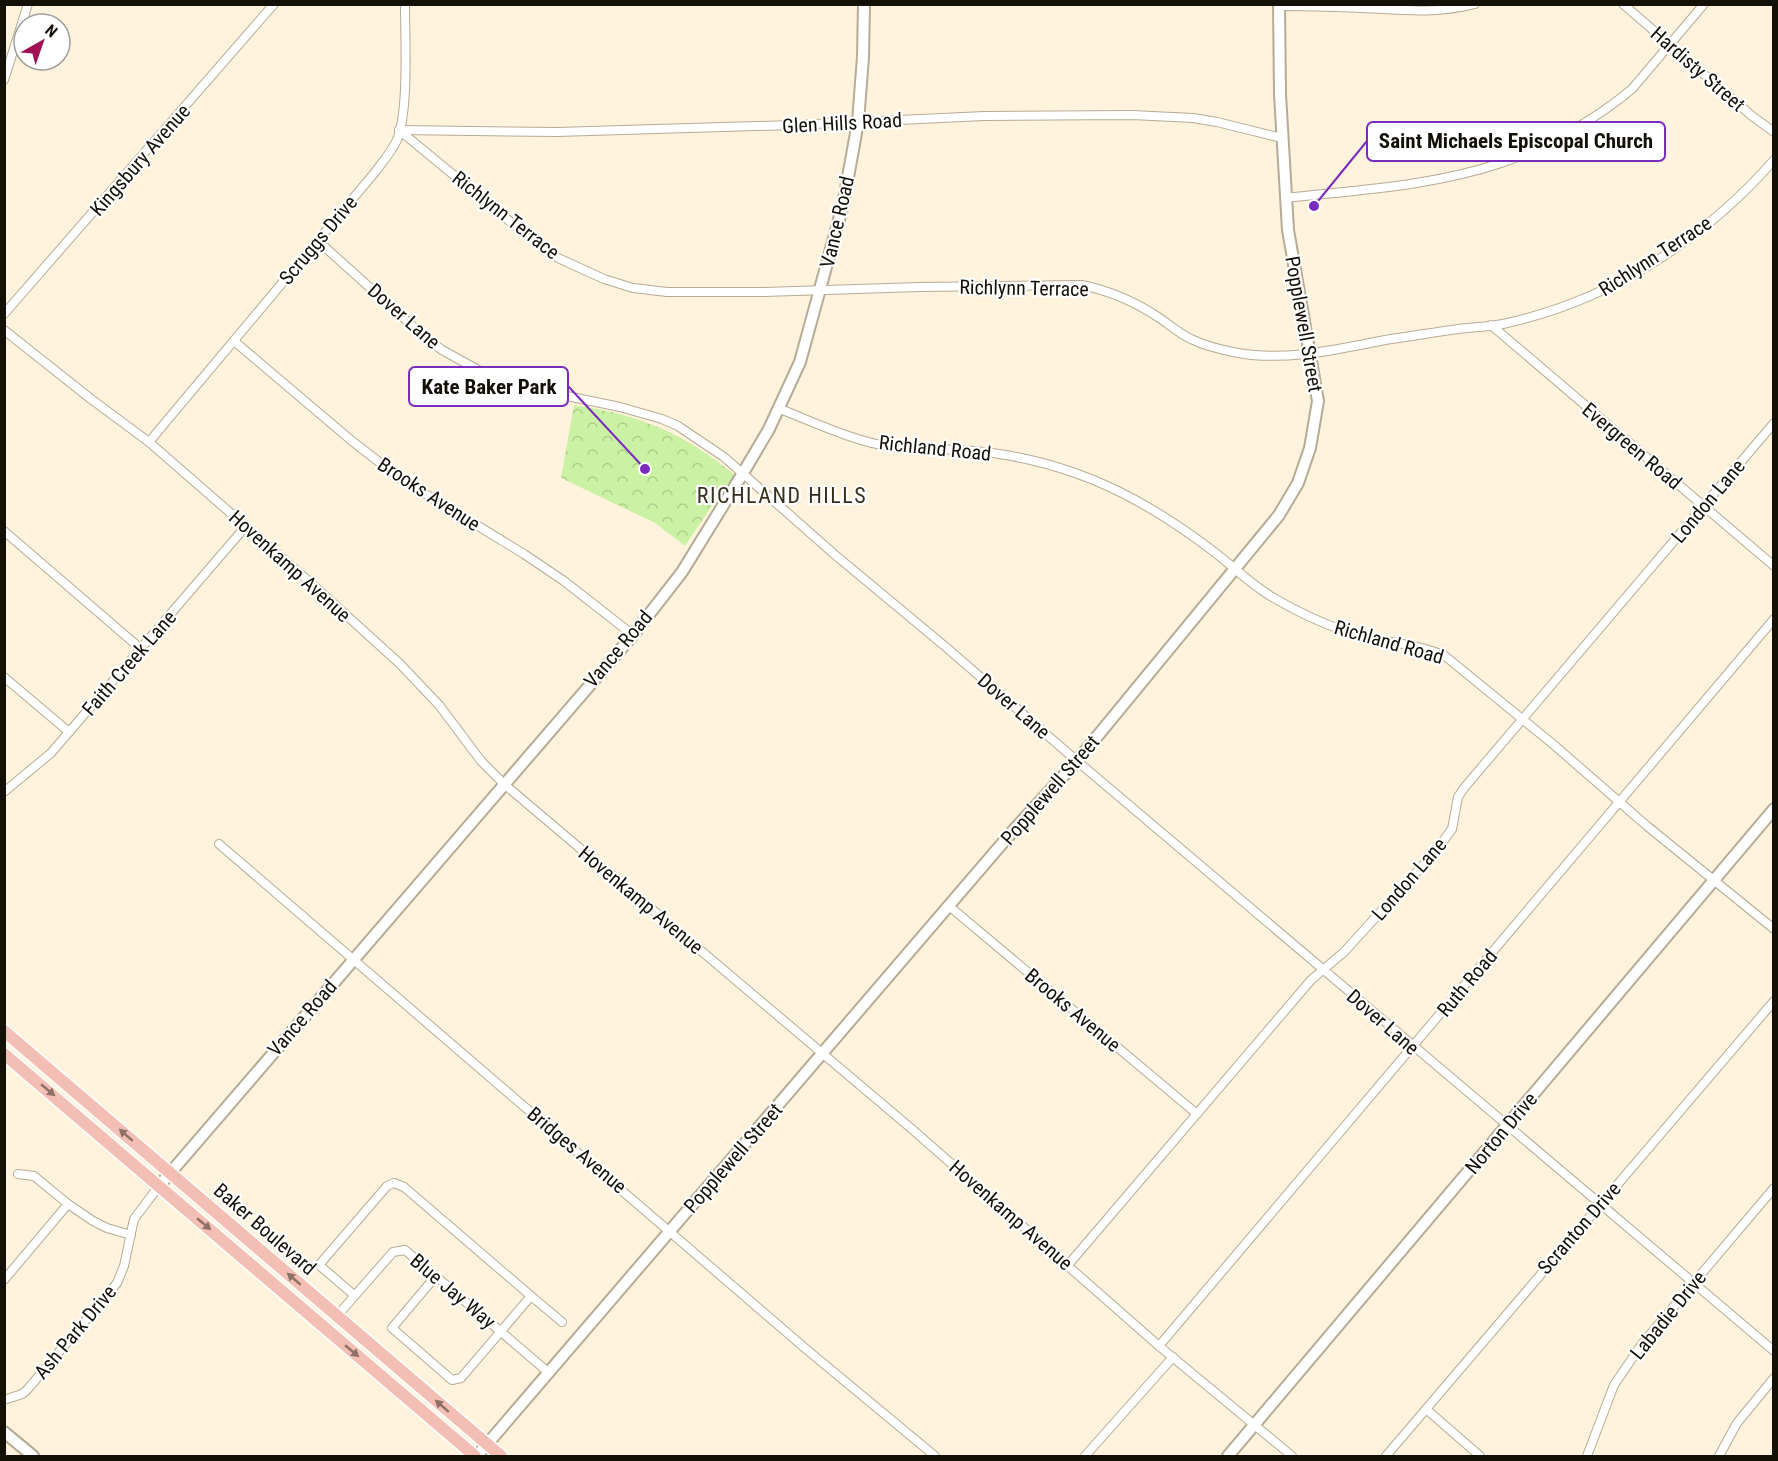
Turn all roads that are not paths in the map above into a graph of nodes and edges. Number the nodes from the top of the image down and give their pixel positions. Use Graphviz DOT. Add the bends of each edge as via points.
graph roads {
  1 [pos="28,4"];
  2 [pos="274,4"];
  3 [pos="405,4"];
  4 [pos="864,4"];
  5 [pos="1476,4"];
  6 [pos="1623,4"];
  7 [pos="1704,4"];
  8 [pos="1279,5"];
  9 [pos="1670,46"];
  10 [pos="6,70"];
  11 [pos="4,80"];
  12 [pos="858,122"];
  13 [pos="399,130"];
  14 [pos="1773,132"];
  15 [pos="1282,138"];
  16 [pos="1773,160"];
  17 [pos="1286,198"];
  18 [pos="318,241"];
  19 [pos="821,291"];
  20 [pos="4,314"];
  21 [pos="1491,325"];
  22 [pos="4,330"];
  23 [pos="234,341"];
  24 [pos="1310,353"];
  25 [pos="780,409"];
  26 [pos="1773,423"];
  27 [pos="149,442"];
  28 [pos="743,473"];
  29 [pos="1703,507"];
  30 [pos="246,526"];
  31 [pos="4,531"];
  32 [pos="1773,566"];
  33 [pos="1236,570"];
  34 [pos="1773,619"];
  35 [pos="633,635"];
  36 [pos="141,649"];
  37 [pos="4,677"];
  38 [pos="1522,720"];
  39 [pos="69,732"];
  40 [pos="1077,761"];
  41 [pos="504,784"];
  42 [pos="4,792"];
  43 [pos="1619,802"];
  44 [pos="1773,809"];
  45 [pos="219,844"];
  46 [pos="1713,880"];
  47 [pos="949,906"];
  48 [pos="1773,929"];
  49 [pos="353,959"];
  50 [pos="1323,970"];
  51 [pos="1773,1001"];
  52 [pos="4,1031"];
  53 [pos="1413,1047"];
  54 [pos="824,1053"];
  55 [pos="4,1054"];
  56 [pos="1197,1114"];
  57 [pos="1506,1126"];
  58 [pos="170,1173"];
  59 [pos="18,1174"];
  60 [pos="159,1186"];
  61 [pos="1773,1188"];
  62 [pos="68,1204"];
  63 [pos="1599,1205"];
  64 [pos="670,1230"];
  65 [pos="131,1235"];
  66 [pos="1068,1265"];
  67 [pos="435,1277"];
  68 [pos="4,1280"];
  69 [pos="1693,1283"];
  70 [pos="354,1295"];
  71 [pos="531,1296"];
  72 [pos="337,1316"];
  73 [pos="562,1322"];
  74 [pos="501,1331"];
  75 [pos="1160,1346"];
  76 [pos="1773,1351"];
  77 [pos="1173,1357"];
  78 [pos="548,1372"];
  79 [pos="1773,1378"];
  80 [pos="4,1400"];
  81 [pos="1426,1408"];
  82 [pos="1255,1425"];
  83 [pos="4,1432"];
  84 [pos="487,1444"];
  85 [pos="33,1456"];
  86 [pos="476,1456"];
  87 [pos="501,1456"];
  88 [pos="935,1456"];
  89 [pos="1085,1456"];
  90 [pos="1228,1456"];
  91 [pos="1292,1456"];
  92 [pos="1386,1456"];
  93 [pos="1479,1456"];
  94 [pos="1587,1456"];
  95 [pos="1719,1456"];
  1 -- 10 [label="street"];
  2 -- 20 [label="street, Kingsbury Avenue"];
  3 -- 13 [label="street, Scruggs Drive"];
  4 -- 12 [label="street, Vance Road"];
  5 -- 8 [label="street" via="1427,12"];
  6 -- 9 [label="street, Hardisty Street"];
  7 -- 9 [label="street"];
  8 -- 15 [label="street, Popplewell Street"];
  9 -- 14 [label="street, Hardisty Street"];
  9 -- 17 [label="street" via="1618,101 1518,156 1456,175"];
  10 -- 11 [label="street"];
  12 -- 13 [label="street, Glen Hills Road" via="557,132"];
  12 -- 15 [label="street, Glen Hills Road" via="1132,115 1209,120"];
  12 -- 19 [label="street, Vance Road" via="843,205"];
  13 -- 18 [label="street, Scruggs Drive" via="376,171"];
  13 -- 19 [label="street, Richlynn Terrace" via="558,258 604,279 633,288 668,292"];
  15 -- 17 [label="street, Popplewell Street"];
  16 -- 21 [label="street, Richlynn Terrace" via="1716,218 1626,279 1577,303"];
  17 -- 24 [label="street, Popplewell Street" via="1292,262"];
  18 -- 23 [label="street, Scruggs Drive"];
  18 -- 28 [label="street, Dover Lane" via="426,338 469,366 523,387 662,419 696,437"];
  19 -- 24 [label="street, Richlynn Terrace" via="1082,285 1129,300 1205,345 1241,354"];
  19 -- 25 [label="street, Vance Road" via="800,362"];
  21 -- 24 [label="street, Richlynn Terrace"];
  21 -- 29 [label="street, Evergreen Road"];
  22 -- 27 [label="street, Hovenkamp Avenue"];
  23 -- 27 [label="street, Scruggs Drive"];
  23 -- 35 [label="street, Brooks Avenue" via="401,479 564,580"];
  24 -- 33 [label="street, Popplewell Street" via="1318,401 1310,448 1298,483 1280,515"];
  25 -- 28 [label="street, Vance Road"];
  25 -- 33 [label="street, Richland Road" via="886,446 1028,458 1078,474 1156,511"];
  26 -- 29 [label="street, London Lane"];
  27 -- 30 [label="street, Hovenkamp Avenue"];
  28 -- 35 [label="street, Vance Road" via="682,572"];
  28 -- 40 [label="street, Dover Lane"];
  29 -- 32 [label="street, Evergreen Road"];
  29 -- 38 [label="street, London Lane"];
  30 -- 36 [label="street, Faith Creek Lane"];
  30 -- 41 [label="street, Hovenkamp Avenue" via="399,663"];
  31 -- 36 [label="street"];
  33 -- 38 [label="street, Richland Road" via="1273,598 1326,624 1445,656"];
  33 -- 40 [label="street, Popplewell Street"];
  34 -- 43 [label="street, Ruth Road"];
  35 -- 41 [label="street, Vance Road"];
  36 -- 39 [label="street, Faith Creek Lane"];
  37 -- 39 [label="street"];
  38 -- 43 [label="street, Richland Road"];
  38 -- 50 [label="street, London Lane" via="1458,797 1452,829 1435,852"];
  39 -- 42 [label="street, Faith Creek Lane" via="51,753"];
  40 -- 47 [label="street, Popplewell Street"];
  40 -- 50 [label="street, Dover Lane"];
  41 -- 49 [label="street, Vance Road"];
  41 -- 54 [label="street, Hovenkamp Avenue"];
  43 -- 46 [label="street, Richland Road"];
  43 -- 53 [label="street, Ruth Road"];
  44 -- 46 [label="street, Norton Drive"];
  45 -- 49 [label="street, Bridges Avenue"];
  46 -- 48 [label="street, Richland Road"];
  46 -- 57 [label="street, Norton Drive"];
  47 -- 54 [label="street, Popplewell Street"];
  47 -- 56 [label="street, Brooks Avenue"];
  49 -- 58 [label="street, Vance Road"];
  49 -- 64 [label="street, Bridges Avenue"];
  50 -- 53 [label="street, Dover Lane"];
  50 -- 56 [label="street, London Lane"];
  51 -- 63 [label="street, Scranton Drive"];
  58 -- 52 [label="main road, Baker Boulevard, one-way"];
  53 -- 57 [label="street, Dover Lane"];
  53 -- 75 [label="street, Ruth Road"];
  54 -- 64 [label="street, Popplewell Street"];
  54 -- 66 [label="street, Hovenkamp Avenue"];
  55 -- 60 [label="main road, Baker Boulevard, one-way"];
  56 -- 66 [label="street, London Lane"];
  57 -- 63 [label="street, Dover Lane"];
  57 -- 82 [label="street, Norton Drive"];
  58 -- 60 [label="street, Vance Road"];
  72 -- 58 [label="main road, Baker Boulevard, one-way"];
  59 -- 62 [label="street" via="34,1176"];
  60 -- 65 [label="street, Ash Park Drive" via="138,1212"];
  60 -- 86 [label="main road, Baker Boulevard, one-way"];
  61 -- 69 [label="street, Labadie Drive"];
  62 -- 65 [label="street" via="107,1228"];
  62 -- 68 [label="street"];
  63 -- 69 [label="street, Dover Lane"];
  63 -- 81 [label="street, Scranton Drive"];
  64 -- 78 [label="street, Popplewell Street"];
  64 -- 88 [label="street, Bridges Avenue"];
  65 -- 80 [label="street, Ash Park Drive" via="117,1283 27,1390"];
  66 -- 75 [label="street, Hovenkamp Avenue"];
  67 -- 70 [label="street, Blue Jay Way" via="405,1250 397,1251"];
  67 -- 74 [label="street, Blue Jay Way"];
  67 -- 74 [label="street" via="392,1328 452,1380 462,1378"];
  69 -- 76 [label="street, Dover Lane"];
  69 -- 94 [label="street, Labadie Drive" via="1641,1344 1614,1385"];
  70 -- 71 [label="street" via="319,1265 387,1186 394,1183 404,1187"];
  70 -- 72 [label="street, Blue Jay Way"];
  71 -- 73 [label="street"];
  71 -- 74 [label="street"];
  84 -- 72 [label="main road, Baker Boulevard, one-way"];
  74 -- 78 [label="street, Blue Jay Way"];
  75 -- 77 [label="street, Hovenkamp Avenue"];
  77 -- 82 [label="street, Hovenkamp Avenue"];
  77 -- 89 [label="street"];
  78 -- 84 [label="street, Popplewell Street"];
  79 -- 95 [label="street" via="1737,1423"];
  81 -- 92 [label="street, Scranton Drive"];
  81 -- 93 [label="street"];
  82 -- 90 [label="street, Norton Drive"];
  82 -- 91 [label="street, Hovenkamp Avenue"];
  83 -- 85 [label="street"];
  84 -- 86 [label="street, Popplewell Street"];
  84 -- 87 [label="main road, Baker Boulevard"];
}
